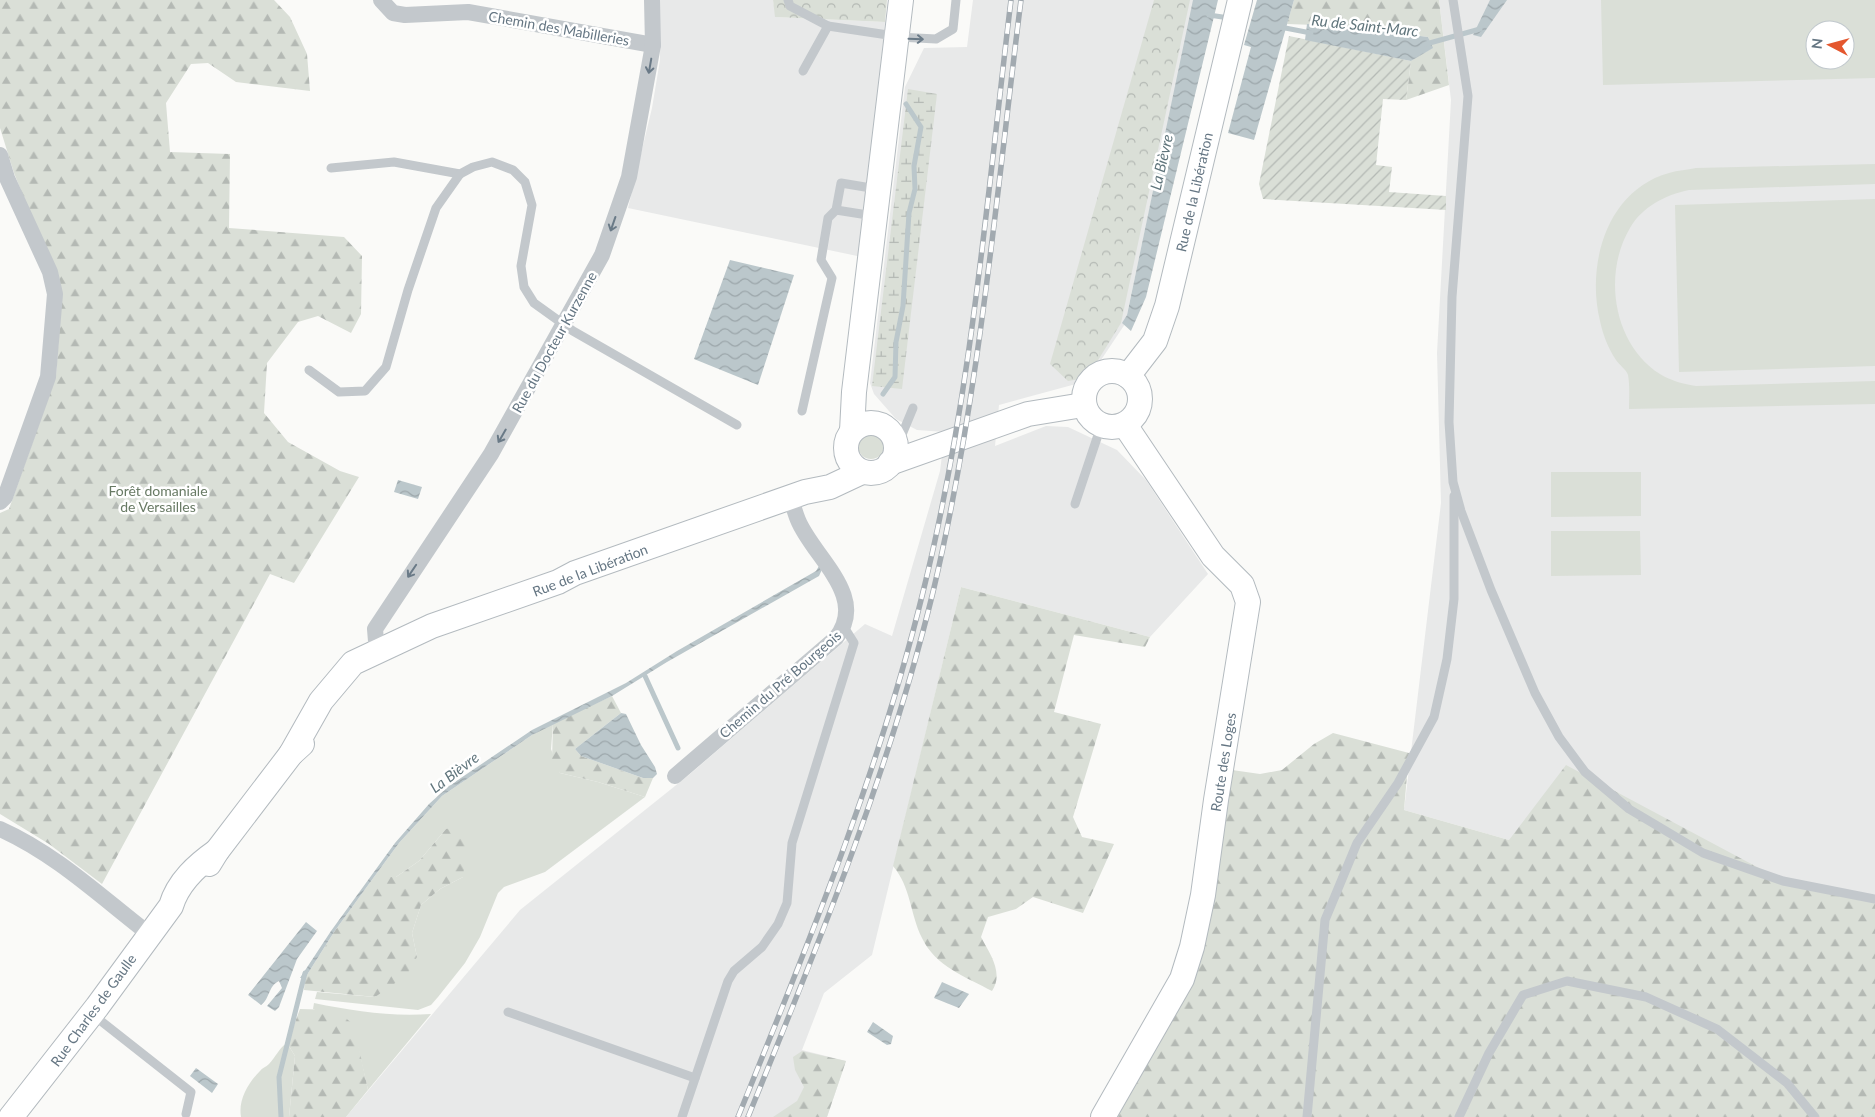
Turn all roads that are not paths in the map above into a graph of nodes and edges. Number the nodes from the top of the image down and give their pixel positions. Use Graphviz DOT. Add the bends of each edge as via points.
graph roads {
  1 [pos="381,0"];
  2 [pos="652,0"];
  3 [pos="788,0"];
  4 [pos="902,0"];
  5 [pos="956,0"];
  6 [pos="1453,0"];
  7 [pos="1237,13"];
  8 [pos="828,26"];
  9 [pos="892,36"];
  10 [pos="653,45"];
  11 [pos="803,72"];
  12 [pos="0,155"];
  13 [pos="331,168"];
  14 [pos="460,174"];
  15 [pos="874,189"];
  16 [pos="836,210"];
  17 [pos="872,216"];
  18 [pos="565,325"];
  19 [pos="308,370"];
  20 [pos="857,373"];
  21 [pos="1128,376"];
  22 [pos="1084,405"];
  23 [pos="913,408"];
  24 [pos="802,410"];
  25 [pos="1125,424"];
  26 [pos="737,426"];
  27 [pos="1101,426"];
  28 [pos="891,432"];
  29 [pos="954,441"];
  30 [pos="849,442"];
  31 [pos="890,463"];
  32 [pos="862,472"];
  33 [pos="1453,482"];
  34 [pos="798,495"];
  35 [pos="0,502"];
  36 [pos="1076,504"];
  37 [pos="844,627"];
  38 [pos="377,653"];
  39 [pos="675,776"];
  40 [pos="0,829"];
  41 [pos="1875,899"];
  42 [pos="149,934"];
  43 [pos="508,1012"];
  44 [pos="92,1014"];
  45 [pos="695,1078"];
  46 [pos="186,1114"];
  47 [pos="14,1116"];
  48 [pos="682,1117"];
  49 [pos="1103,1117"];
  50 [pos="1307,1117"];
  51 [pos="1459,1117"];
  52 [pos="1815,1117"];
  1 -- 10 [label="street, Chemin des Mabilleries" via="393,13 405,15 468,12"];
  2 -- 10 [label="street, Rue du Docteur Kurzenne"];
  3 -- 8 [label="lane" via="790,6"];
  4 -- 9 [label="main road"];
  9 -- 5 [label="lane, one-way" via="936,39 953,29"];
  6 -- 33 [label="lane" via="1468,96 1452,297 1449,422"];
  7 -- 21 [label="main road, Rue de la Libération" via="1165,313 1155,341"];
  8 -- 9 [label="lane"];
  8 -- 11 [label="lane"];
  9 -- 15 [label="main road" via="885,142"];
  10 -- 18 [label="street, Rue du Docteur Kurzenne, one-way" via="629,177 602,256"];
  12 -- 35 [label="street" via="7,178 50,272 55,294 48,377 5,497"];
  13 -- 14 [label="lane" via="394,162"];
  14 -- 18 [label="lane" via="492,162 513,170 525,182 532,205 521,266 524,287 534,303"];
  14 -- 19 [label="lane" via="436,208 386,367 365,391 339,392"];
  15 -- 16 [label="lane" via="841,183"];
  15 -- 17 [label="main road"];
  16 -- 17 [label="lane"];
  16 -- 24 [label="lane" via="828,218 823,238 821,260 832,278"];
  17 -- 20 [label="main road" via="871,262"];
  18 -- 26 [label="lane"];
  18 -- 38 [label="street, Rue du Docteur Kurzenne, one-way" via="491,454 375,629"];
  20 -- 28 [label="main road" via="869,406"];
  20 -- 30 [label="main road"];
  21 -- 22 [label="main road" via="1107,371 1093,378 1085,390"];
  21 -- 25 [label="main road" via="1140,397 1137,413"];
  22 -- 27 [label="main road" via="1090,418"];
  22 -- 29 [label="main road" via="1028,414"];
  23 -- 28 [label="lane"];
  25 -- 27 [label="main road" via="1109,428"];
  25 -- 49 [label="main road, Route des Loges" via="1213,556 1242,585 1248,602 1192,948 1182,979"];
  27 -- 36 [label="lane"];
  28 -- 29 [label="main road"];
  28 -- 30 [label="main road" via="864,424"];
  28 -- 31 [label="main road" via="896,449"];
  29 -- 31 [label="main road"];
  30 -- 32 [label="main road" via="850,462"];
  30 -- 34 [label="main road, Rue de la Libération"];
  31 -- 32 [label="main road" via="876,473"];
  32 -- 34 [label="main road, Rue de la Libération" via="830,487"];
  33 -- 41 [label="lane" via="1491,590 1535,693 1559,737 1585,772 1629,809 1703,853 1783,881"];
  33 -- 50 [label="lane" via="1454,600 1447,659 1434,717 1398,783 1357,843 1325,920"];
  34 -- 37 [label="street, Chemin du Pré Bourgeois" via="798,521 842,589 846,613"];
  34 -- 38 [label="main road, Rue de la Libération" via="432,626"];
  37 -- 39 [label="street, Chemin du Pré Bourgeois" via="836,638"];
  37 -- 45 [label="lane" via="854,643 792,844 787,903 778,924 762,947 734,971 728,981"];
  38 -- 42 [label="main road, Rue Charles de Gaulle" via="353,663 333,686 291,754 217,851 196,866 174,893 171,906"];
  40 -- 42 [label="street" via="58,862"];
  42 -- 44 [label="main road, Rue Charles de Gaulle"];
  43 -- 45 [label="lane"];
  44 -- 46 [label="lane" via="191,1092"];
  44 -- 47 [label="main road, Rue Charles de Gaulle"];
  45 -- 48 [label="lane"];
  51 -- 52 [label="lane" via="1489,1053 1523,995 1567,981 1646,997 1717,1029 1787,1083"];
}
